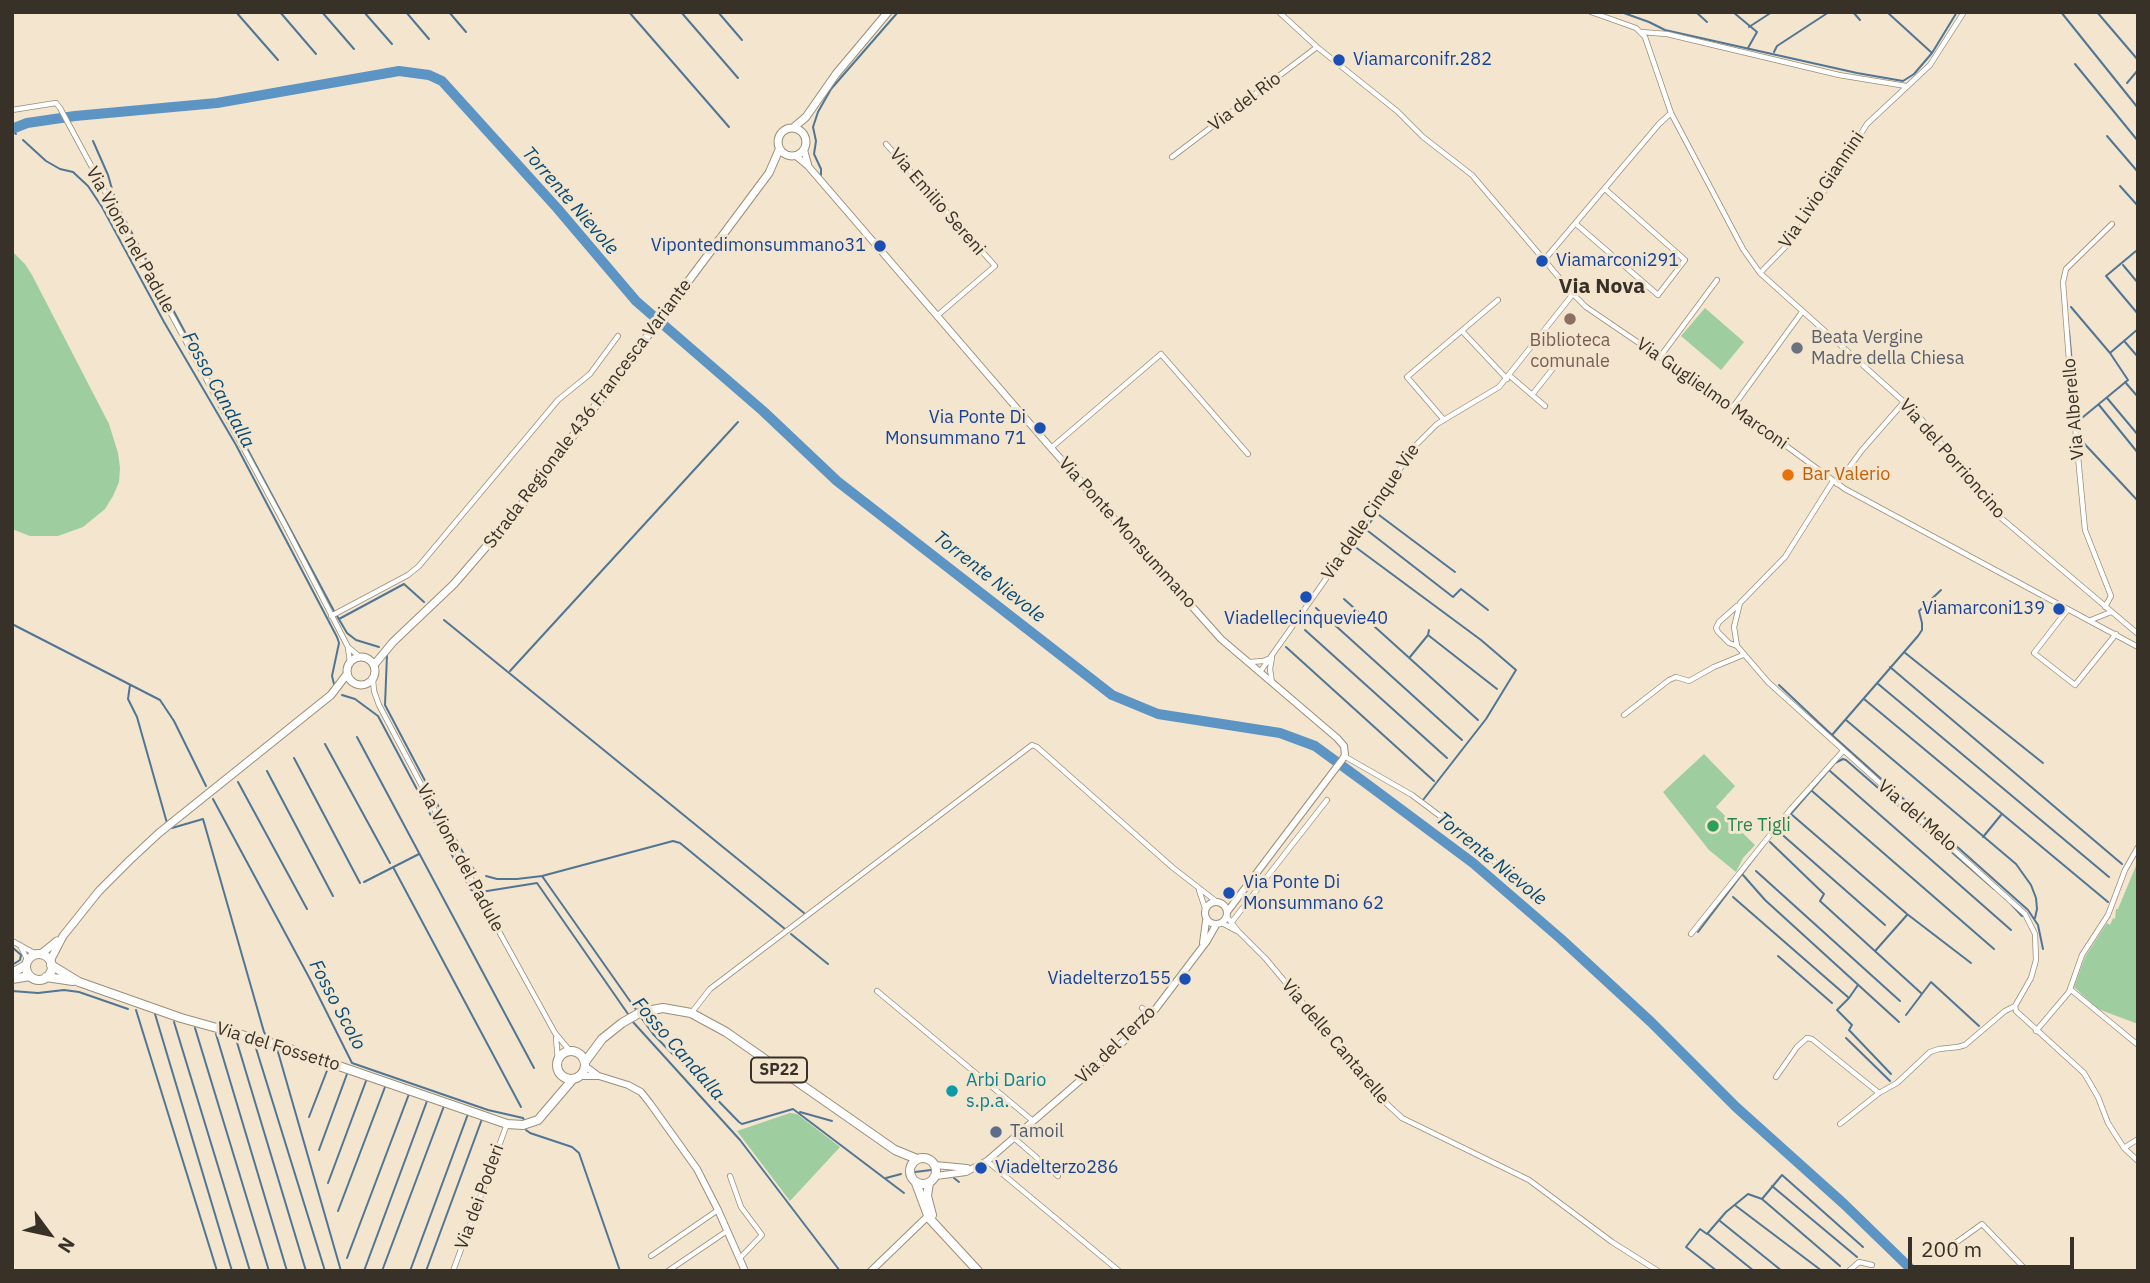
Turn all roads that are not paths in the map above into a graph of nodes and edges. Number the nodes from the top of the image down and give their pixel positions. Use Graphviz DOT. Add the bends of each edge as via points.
graph roads {
  1 [pos="888,12"];
  2 [pos="1279,12"];
  3 [pos="1591,12"];
  4 [pos="1964,12"];
  5 [pos="1641,32"];
  6 [pos="1317,47"];
  7 [pos="1907,86"];
  8 [pos="12,110"];
  9 [pos="1671,113"];
  10 [pos="806,117"];
  11 [pos="793,128"];
  12 [pos="802,133"];
  13 [pos="886,144"];
  14 [pos="779,150"];
  15 [pos="804,150"];
  16 [pos="793,156"];
  17 [pos="1172,157"];
  18 [pos="808,166"];
  19 [pos="769,173"];
  20 [pos="1605,189"];
  21 [pos="1576,224"];
  22 [pos="2112,224"];
  23 [pos="1545,259"];
  24 [pos="1760,274"];
  25 [pos="1717,280"];
  26 [pos="1573,294"];
  27 [pos="1498,300"];
  28 [pos="1802,312"];
  29 [pos="938,315"];
  30 [pos="1462,331"];
  31 [pos="618,337"];
  32 [pos="1660,357"];
  33 [pos="1558,362"];
  34 [pos="1509,377"];
  35 [pos="1532,395"];
  36 [pos="1904,402"];
  37 [pos="1545,406"];
  38 [pos="1733,407"];
  39 [pos="1444,420"];
  40 [pos="1051,448"];
  41 [pos="1248,454"];
  42 [pos="1835,483"];
  43 [pos="1740,603"];
  44 [pos="2104,606"];
  45 [pos="2068,610"];
  46 [pos="2112,612"];
  47 [pos="331,616"];
  48 [pos="2101,616"];
  49 [pos="2090,620"];
  50 [pos="2101,626"];
  51 [pos="2131,629"];
  52 [pos="2116,634"];
  53 [pos="2138,634"];
  54 [pos="2122,637"];
  55 [pos="393,642"];
  56 [pos="1737,646"];
  57 [pos="348,647"];
  58 [pos="2138,647"];
  59 [pos="1743,655"];
  60 [pos="1272,657"];
  61 [pos="364,658"];
  62 [pos="1246,661"];
  63 [pos="350,662"];
  64 [pos="374,665"];
  65 [pos="1259,673"];
  66 [pos="347,674"];
  67 [pos="373,680"];
  68 [pos="356,684"];
  69 [pos="1272,684"];
  70 [pos="331,695"];
  71 [pos="1624,715"];
  72 [pos="1843,751"];
  73 [pos="1343,758"];
  74 [pos="1326,800"];
  75 [pos="2138,847"];
  76 [pos="1507,873"];
  77 [pos="1199,889"];
  78 [pos="1243,892"];
  79 [pos="1251,896"];
  80 [pos="1219,903"];
  81 [pos="1205,908"];
  82 [pos="1228,917"];
  83 [pos="1206,920"];
  84 [pos="1219,924"];
  85 [pos="1238,931"];
  86 [pos="1691,934"];
  87 [pos="63,936"];
  88 [pos="12,941"];
  89 [pos="19,944"];
  90 [pos="1203,946"];
  91 [pos="38,954"];
  92 [pos="27,963"];
  93 [pos="50,963"];
  94 [pos="12,973"];
  95 [pos="30,976"];
  96 [pos="46,977"];
  97 [pos="12,979"];
  98 [pos="79,982"];
  99 [pos="2070,989"];
  100 [pos="877,991"];
  101 [pos="2015,1006"];
  102 [pos="1142,1008"];
  103 [pos="691,1013"];
  104 [pos="1151,1015"];
  105 [pos="2036,1031"];
  106 [pos="555,1033"];
  107 [pos="603,1039"];
  108 [pos="2138,1045"];
  109 [pos="574,1052"];
  110 [pos="558,1060"];
  111 [pos="585,1064"];
  112 [pos="560,1072"];
  113 [pos="599,1076"];
  114 [pos="577,1077"];
  115 [pos="1776,1077"];
  116 [pos="1879,1093"];
  117 [pos="551,1105"];
  118 [pos="1033,1121"];
  119 [pos="507,1124"];
  120 [pos="1840,1124"];
  121 [pos="1014,1138"];
  122 [pos="2138,1139"];
  123 [pos="2124,1147"];
  124 [pos="895,1150"];
  125 [pos="917,1159"];
  126 [pos="987,1161"];
  127 [pos="2138,1161"];
  128 [pos="935,1165"];
  129 [pos="979,1166"];
  130 [pos="910,1167"];
  131 [pos="730,1176"];
  132 [pos="1058,1176"];
  133 [pos="932,1179"];
  134 [pos="916,1183"];
  135 [pos="718,1210"];
  136 [pos="928,1216"];
  137 [pos="940,1230"];
  138 [pos="727,1231"];
  139 [pos="1943,1252"];
  140 [pos="651,1256"];
  141 [pos="740,1258"];
  142 [pos="1872,1265"];
  143 [pos="453,1271"];
  144 [pos="668,1271"];
  145 [pos="745,1271"];
  146 [pos="871,1271"];
  147 [pos="978,1271"];
  148 [pos="1119,1271"];
  149 [pos="1658,1271"];
  150 [pos="1849,1271"];
  151 [pos="2027,1271"];
  1 -- 10 [label="main road"];
  2 -- 6 [label="street, Via Guglielmo Marconi"];
  3 -- 5 [label="street"];
  4 -- 7 [label="street, Via Livio Giannini" via="1937,56"];
  5 -- 7 [label="street"];
  5 -- 9 [label="street, Via del Porrioncino"];
  6 -- 17 [label="street, Via del Rio"];
  6 -- 23 [label="street, Via Guglielmo Marconi" via="1472,175"];
  7 -- 24 [label="street, Via Livio Giannini" via="1867,124 1794,238"];
  8 -- 47 [label="street, Via Vione nel Padule" via="56,103 62,112"];
  9 -- 20 [label="street"];
  9 -- 24 [label="street, Via del Porrioncino"];
  10 -- 11 [label="main road"];
  10 -- 12 [label="main road"];
  11 -- 12 [label="main road"];
  11 -- 14 [label="main road" via="779,135"];
  12 -- 15 [label="main road"];
  13 -- 29 [label="street, Via Emilio Sereni" via="995,266"];
  14 -- 16 [label="main road"];
  14 -- 19 [label="main road"];
  15 -- 16 [label="main road"];
  15 -- 18 [label="street"];
  16 -- 18 [label="street, Via Ponte Monsummano"];
  16 -- 19 [label="main road"];
  18 -- 29 [label="street, Via Ponte Monsummano"];
  19 -- 55 [label="main road, Strada Regionale 436 Francesca Variante" via="495,537"];
  20 -- 21 [label="street"];
  20 -- 21 [label="street" via="1685,260 1658,295"];
  21 -- 23 [label="street"];
  22 -- 44 [label="street, Via Alberello" via="2066,269 2063,282 2085,530 2111,596"];
  23 -- 26 [label="street, Via Guglielmo Marconi"];
  24 -- 28 [label="street, Via del Porrioncino"];
  25 -- 32 [label="street"];
  26 -- 32 [label="street, Via Guglielmo Marconi"];
  26 -- 34 [label="street, Via delle Cinque Vie"];
  27 -- 30 [label="street"];
  28 -- 36 [label="street, Via del Porrioncino"];
  28 -- 38 [label="street"];
  29 -- 40 [label="street, Via Ponte Monsummano"];
  30 -- 34 [label="street"];
  30 -- 39 [label="street" via="1407,377"];
  31 -- 47 [label="street" via="590,374 558,400 419,566"];
  32 -- 38 [label="street, Via Guglielmo Marconi"];
  33 -- 35 [label="street"];
  34 -- 35 [label="street"];
  34 -- 39 [label="street, Via delle Cinque Vie"];
  35 -- 37 [label="street"];
  36 -- 42 [label="street"];
  36 -- 44 [label="street, Via del Porrioncino" via="2000,517"];
  38 -- 42 [label="street, Via Guglielmo Marconi"];
  39 -- 60 [label="street, Via delle Cinque Vie" via="1405,460"];
  40 -- 41 [label="street" via="1161,354"];
  40 -- 62 [label="street, Via Ponte Monsummano" via="1221,639"];
  42 -- 43 [label="street" via="1785,557"];
  42 -- 45 [label="street, Via Guglielmo Marconi"];
  43 -- 56 [label="street" via="1734,627"];
  43 -- 56 [label="street, Via del Melo" via="1716,628"];
  44 -- 46 [label="street, Via del Porrioncino"];
  44 -- 48 [label="street"];
  45 -- 49 [label="street, Via Guglielmo Marconi"];
  45 -- 52 [label="street" via="2034,653 2075,685"];
  46 -- 48 [label="street"];
  46 -- 51 [label="street, Via del Porrioncino"];
  47 -- 57 [label="street, Via Vione nel Padule"];
  48 -- 49 [label="street"];
  48 -- 50 [label="street"];
  49 -- 50 [label="street, Via Guglielmo Marconi"];
  50 -- 52 [label="street, Via Guglielmo Marconi"];
  51 -- 53 [label="street, Via del Porrioncino"];
  51 -- 54 [label="street" via="2131,637"];
  52 -- 54 [label="street, Via Guglielmo Marconi"];
  54 -- 58 [label="street, Via Guglielmo Marconi"];
  55 -- 61 [label="main road"];
  55 -- 64 [label="main road"];
  56 -- 59 [label="street, Via del Melo"];
  57 -- 61 [label="street, Via Vione nel Padule"];
  57 -- 63 [label="street"];
  59 -- 71 [label="street" via="1689,681 1669,680"];
  59 -- 72 [label="street, Via del Melo"];
  60 -- 62 [label="street" via="1263,662"];
  60 -- 65 [label="street, Via delle Cinque Vie"];
  60 -- 69 [label="street"];
  61 -- 63 [label="main road"];
  61 -- 64 [label="main road"];
  62 -- 65 [label="street, Via Ponte Monsummano"];
  63 -- 66 [label="main road"];
  64 -- 67 [label="main road"];
  65 -- 69 [label="street, Via Ponte Monsummano"];
  66 -- 68 [label="main road"];
  66 -- 70 [label="main road"];
  67 -- 68 [label="main road"];
  67 -- 106 [label="street, Via Vione del Padule" via="379,705"];
  68 -- 70 [label="main road"];
  69 -- 73 [label="street, Via Ponte Monsummano" via="1336,738 1344,747"];
  70 -- 87 [label="main road" via="159,833 99,891"];
  72 -- 86 [label="street"];
  72 -- 101 [label="street, Via del Melo" via="2028,919 2035,934 2036,960"];
  73 -- 76 [label="street" via="1412,795"];
  73 -- 78 [label="street"];
  74 -- 79 [label="street"];
  75 -- 99 [label="street"];
  77 -- 80 [label="street"];
  77 -- 81 [label="street"];
  77 -- 103 [label="street" via="1032,745 709,989"];
  78 -- 79 [label="street"];
  78 -- 80 [label="street"];
  78 -- 82 [label="street"];
  79 -- 82 [label="street"];
  80 -- 81 [label="street"];
  80 -- 82 [label="street"];
  81 -- 83 [label="street"];
  82 -- 84 [label="street"];
  82 -- 85 [label="street, Via delle Cantarelle"];
  83 -- 84 [label="street"];
  83 -- 90 [label="street"];
  84 -- 85 [label="street, Via delle Cantarelle"];
  84 -- 90 [label="street, Via del Terzo"];
  85 -- 149 [label="street, Via delle Cantarelle" via="1402,1118 1529,1181"];
  87 -- 91 [label="main road"];
  87 -- 93 [label="main road"];
  88 -- 89 [label="street"];
  89 -- 91 [label="street"];
  89 -- 92 [label="street"];
  90 -- 104 [label="street, Via del Terzo"];
  91 -- 92 [label="main road"];
  91 -- 93 [label="main road"];
  92 -- 94 [label="main road"];
  92 -- 95 [label="main road"];
  93 -- 96 [label="main road"];
  93 -- 98 [label="main road"];
  95 -- 96 [label="main road"];
  95 -- 97 [label="main road"];
  96 -- 98 [label="main road"];
  98 -- 119 [label="main road, Via del Fossetto"];
  99 -- 105 [label="street"];
  99 -- 108 [label="street"];
  100 -- 118 [label="street"];
  101 -- 105 [label="street"];
  101 -- 116 [label="street" via="1965,1045 1930,1052"];
  102 -- 104 [label="street"];
  103 -- 107 [label="main road, SP22" via="655,1008 633,1016"];
  103 -- 124 [label="main road, SP22" via="726,1032"];
  104 -- 118 [label="street, Via del Terzo"];
  105 -- 123 [label="street" via="2084,1073"];
  106 -- 109 [label="street"];
  106 -- 110 [label="street"];
  107 -- 109 [label="main road, SP22"];
  107 -- 111 [label="main road, SP22"];
  109 -- 110 [label="main road, SP22"];
  109 -- 111 [label="main road"];
  110 -- 112 [label="main road"];
  111 -- 113 [label="street"];
  111 -- 114 [label="main road, SP22"];
  112 -- 114 [label="main road" via="566,1078"];
  112 -- 117 [label="main road"];
  113 -- 114 [label="street"];
  113 -- 135 [label="street" via="641,1093 697,1169"];
  114 -- 117 [label="main road"];
  115 -- 116 [label="street" via="1807,1038"];
  116 -- 120 [label="street"];
  117 -- 119 [label="main road" via="533,1122"];
  118 -- 121 [label="street, Via del Terzo"];
  119 -- 143 [label="street, Via dei Poderi"];
  121 -- 126 [label="street, Via del Terzo"];
  121 -- 132 [label="street"];
  122 -- 123 [label="street"];
  123 -- 127 [label="street"];
  124 -- 125 [label="main road, SP22"];
  124 -- 130 [label="main road, SP22"];
  125 -- 128 [label="main road, SP22"];
  125 -- 130 [label="main road"];
  126 -- 129 [label="street, Via del Terzo"];
  126 -- 148 [label="street"];
  128 -- 129 [label="street"];
  128 -- 133 [label="main road"];
  129 -- 133 [label="street"];
  130 -- 134 [label="main road, SP22"];
  131 -- 141 [label="street" via="741,1207 762,1235"];
  133 -- 134 [label="main road"];
  133 -- 137 [label="main road" via="928,1196"];
  134 -- 136 [label="main road"];
  135 -- 138 [label="street"];
  135 -- 140 [label="street"];
  136 -- 137 [label="main road"];
  136 -- 146 [label="street"];
  137 -- 147 [label="main road"];
  138 -- 141 [label="street"];
  138 -- 144 [label="street"];
  139 -- 151 [label="street" via="1982,1224"];
  141 -- 145 [label="street"];
  142 -- 150 [label="street" via="1859,1262"];
}
